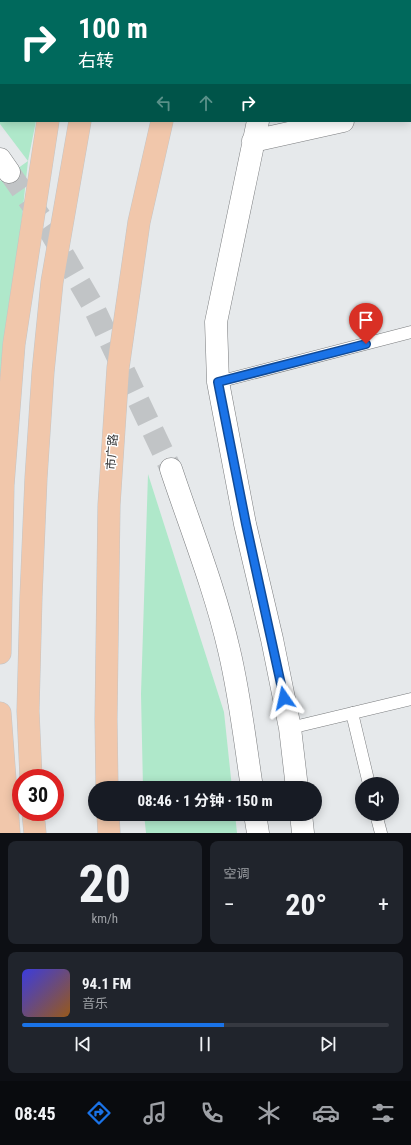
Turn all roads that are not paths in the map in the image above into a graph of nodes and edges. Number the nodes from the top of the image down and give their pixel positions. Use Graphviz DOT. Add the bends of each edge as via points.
graph roads {
  1 [pos="48,122"];
  2 [pos="80,122"];
  3 [pos="162,122"];
  4 [pos="334,122"];
  5 [pos="256,131"];
  6 [pos="411,332"];
  7 [pos="218,382"];
  8 [pos="171,469"];
  9 [pos="0,654"];
  10 [pos="411,699"];
  11 [pos="0,713"];
  12 [pos="352,713"];
  13 [pos="290,728"];
  14 [pos="31,769"];
  15 [pos="367,777"];
  16 [pos="108,781"];
  17 [pos="251,781"];
  18 [pos="297,781"];
  19 [pos="34,821"];
  20 [pos="108,821"];
  21 [pos="256,821"];
  22 [pos="302,821"];
  23 [pos="378,821"];
  24 [pos="9,833"];
  25 [pos="35,833"];
  26 [pos="109,833"];
  27 [pos="258,833"];
  28 [pos="303,833"];
  29 [pos="381,833"];
  1 -- 9 [label="main road" via="14,344 3,485"];
  2 -- 14 [label="main road" via="52,282 43,372 30,597 28,711"];
  3 -- 16 [label="main road, 市广路" via="139,222 118,368 108,536"];
  4 -- 5 [label="street"];
  5 -- 7 [label="street" via="216,322"];
  6 -- 7 [label="lane"];
  7 -- 13 [label="street"];
  8 -- 17 [label="street" via="209,581 229,650"];
  10 -- 12 [label="lane"];
  11 -- 24 [label="main road"];
  12 -- 13 [label="lane"];
  12 -- 15 [label="lane"];
  13 -- 18 [label="street"];
  19 -- 25 [label="main road"];
  20 -- 26 [label="main road"];
  21 -- 27 [label="street"];
  22 -- 28 [label="street"];
  23 -- 29 [label="lane"];
}
